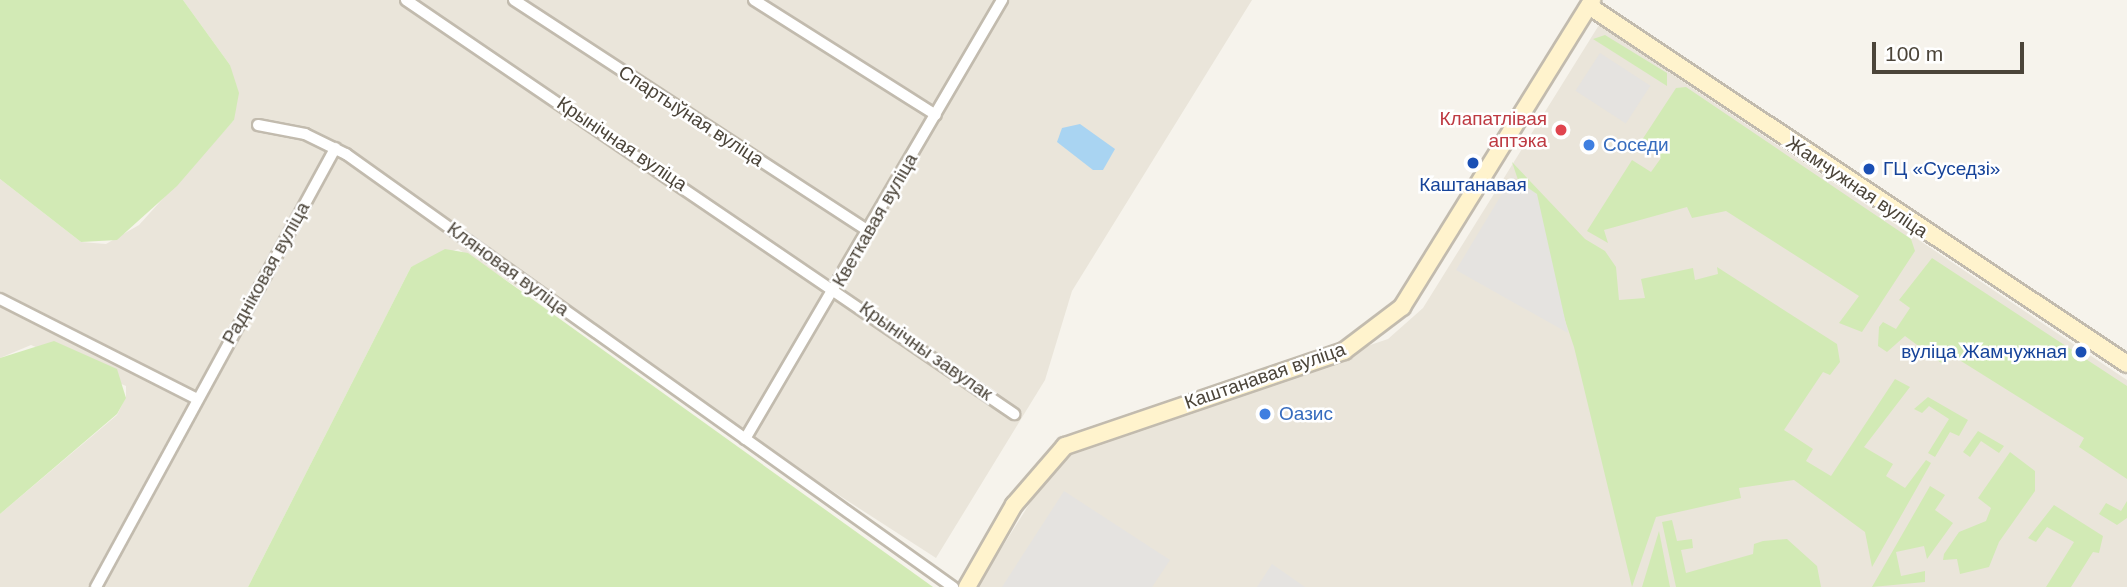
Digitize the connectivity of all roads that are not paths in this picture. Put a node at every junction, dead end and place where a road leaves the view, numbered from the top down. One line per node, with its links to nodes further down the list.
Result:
1 (406, 0): 10 (street, Крынічная вуліца)
2 (514, 0): 9 (street, Спартыўная вуліца)
3 (754, 0): 6 (street)
4 (1002, 0): 6 (street, Кветкавая вуліца)
5 (1590, 3): 12 (main road, Жамчужная вуліца); 18 (main road, Каштанавая вуліца)
6 (936, 115): 9 (street, Кветкавая вуліца)
7 (258, 125): 8 (street, Кляновая вуліца)
8 (335, 148): 13 (street, Радніковая вуліца); 15 (street, Кляновая вуліца)
9 (868, 231): 10 (street, Кветкавая вуліца)
10 (837, 288): 14 (street, Крынічны завулак); 15 (street, Кветкавая вуліца)
11 (0, 299): 13 (street)
12 (2127, 365)
13 (197, 399): 16 (street, Радніковая вуліца)
14 (1014, 414)
15 (745, 439): 17 (street, Кляновая вуліца)
16 (96, 587)
17 (953, 587)
18 (967, 587)

